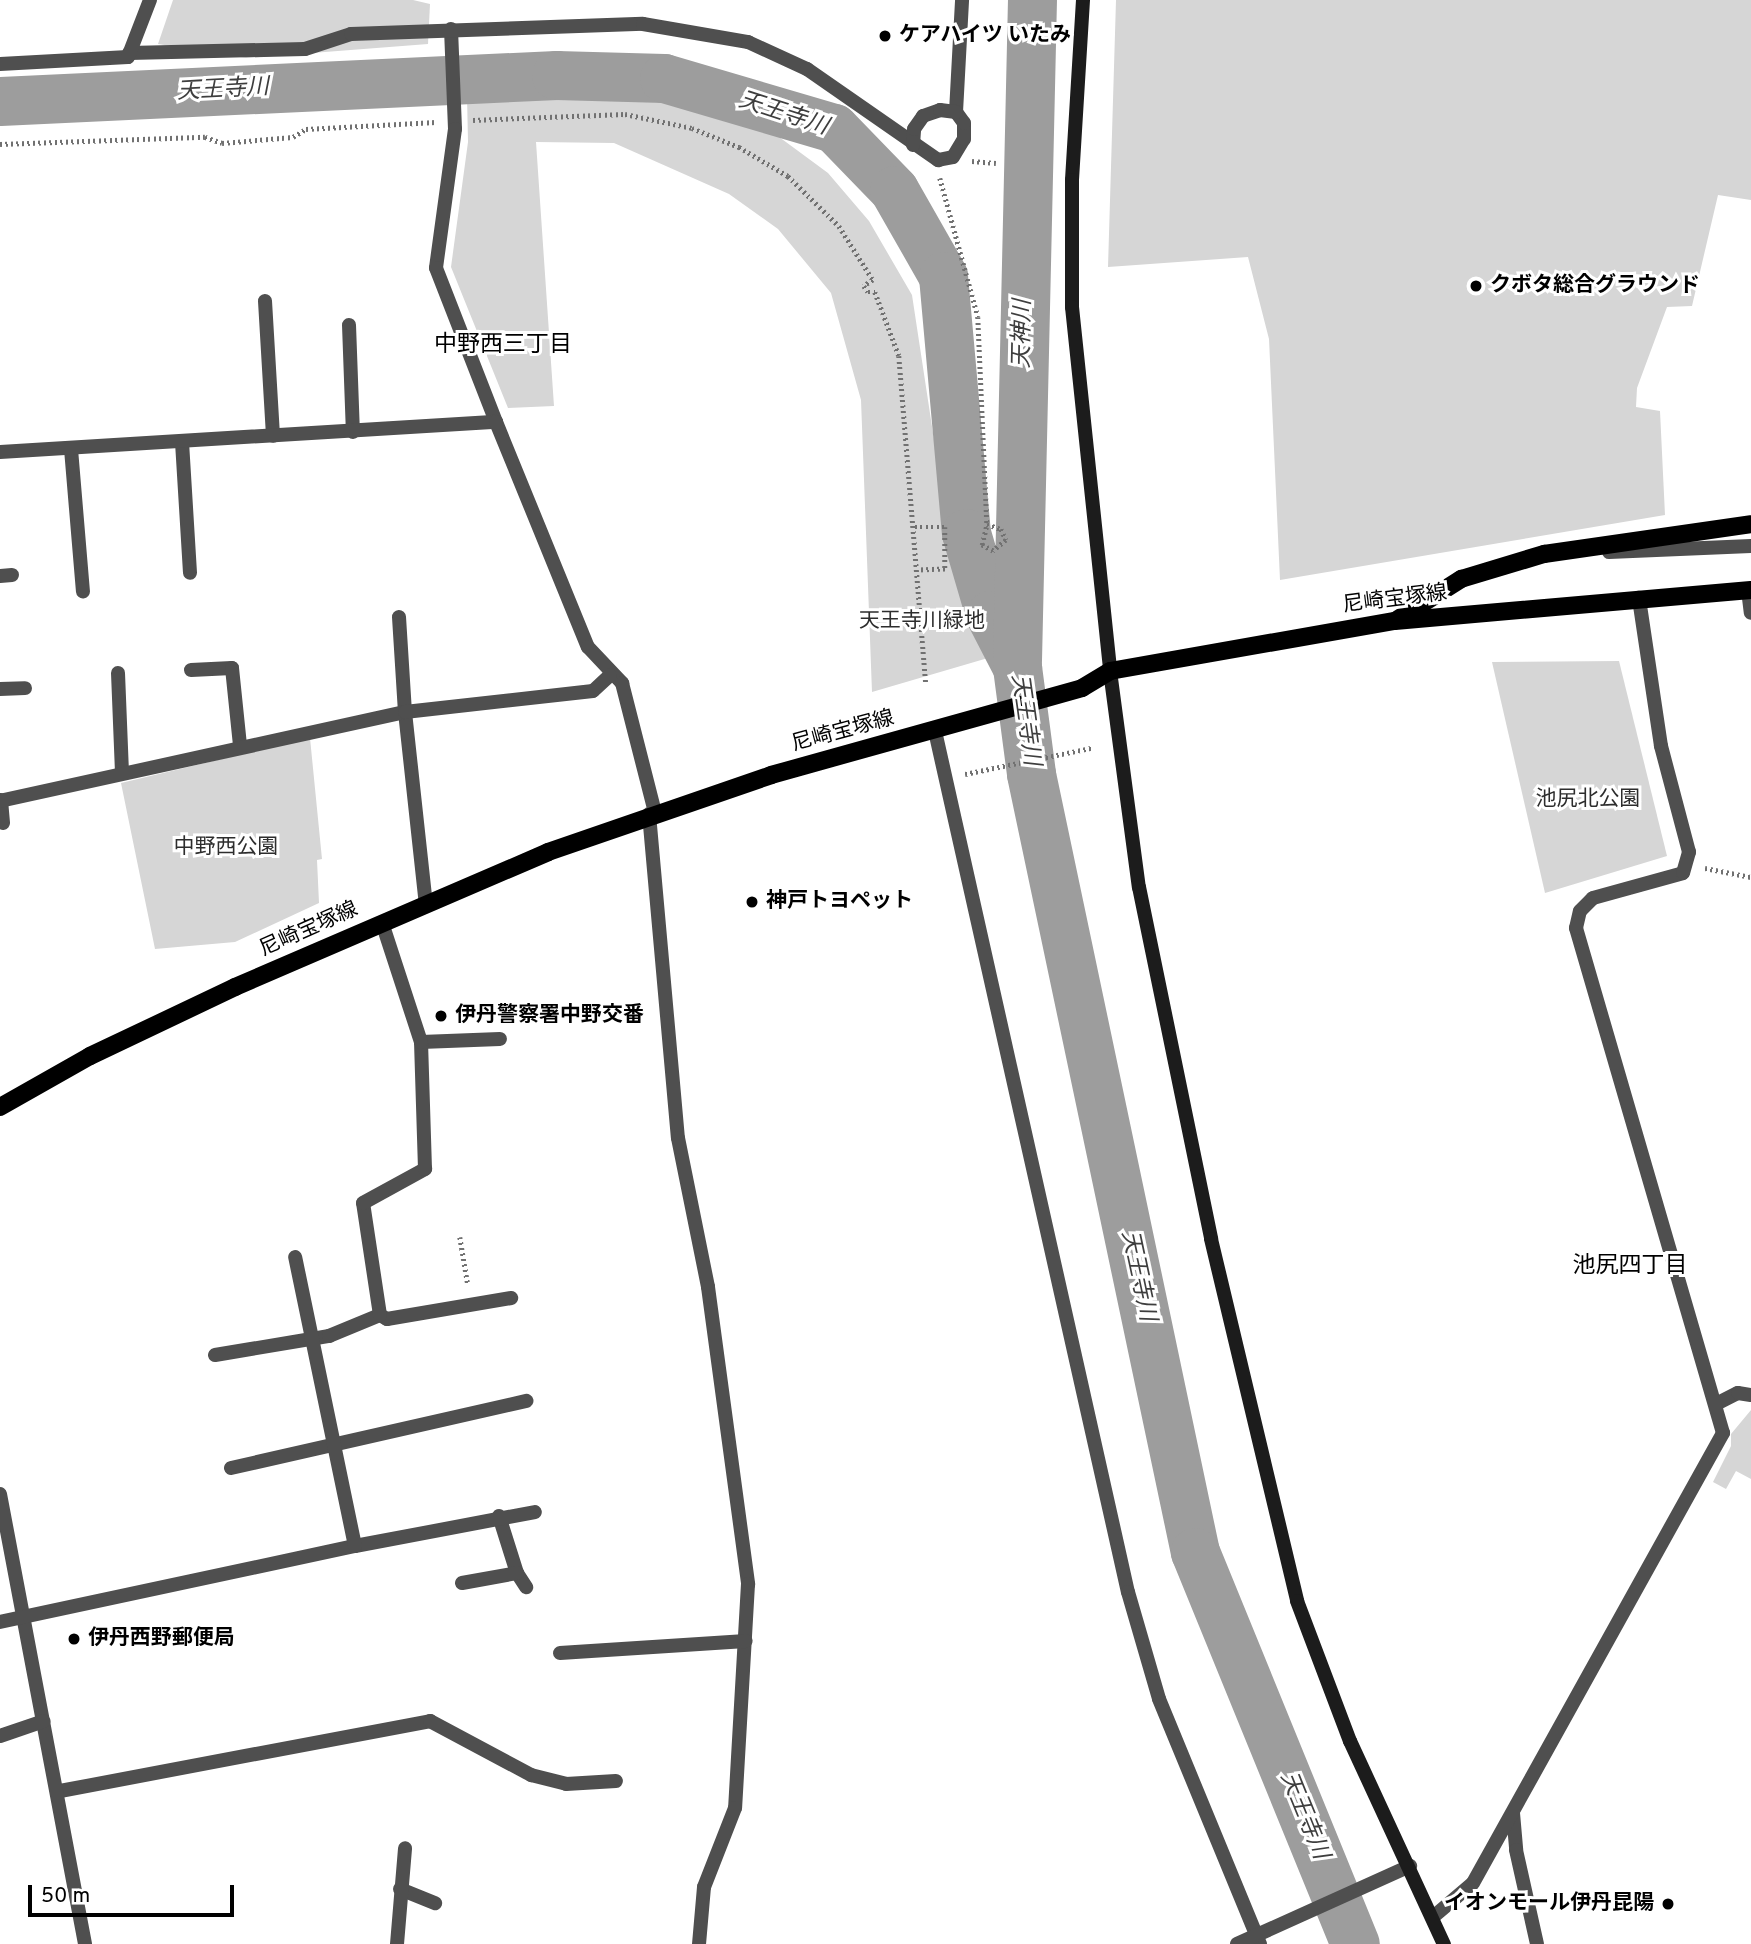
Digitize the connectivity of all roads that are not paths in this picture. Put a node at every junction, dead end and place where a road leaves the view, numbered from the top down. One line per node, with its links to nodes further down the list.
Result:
1 (150, 0): 5 (street)
2 (961, 0): 7 (street)
3 (1083, 0): 28 (street)
4 (451, 35): 5 (street); 8 (street); 11 (street)
5 (129, 53): 6 (street)
6 (0, 64)
7 (956, 112): 8 (street); 8 (street)
8 (913, 145)
9 (265, 301): 13 (street)
10 (349, 325): 12 (street)
11 (496, 422): 12 (street); 30 (street)
12 (353, 432): 13 (street)
13 (273, 436): 14 (street)
14 (182, 442): 15 (street); 20 (street)
15 (71, 449): 16 (street); 22 (street)
16 (0, 452)
17 (1751, 524): 19 (main road)
18 (1751, 546): 19 (street)
19 (1544, 554): 26 (main road)
20 (190, 573)
21 (1749, 590): 23 (main road, 尼崎宝塚線); 24 (street)
22 (83, 592)
23 (1639, 598): 26 (main road, 尼崎宝塚線); 52 (street)
24 (1751, 613)
25 (399, 617): 33 (street)
26 (1395, 621): 28 (main road, 尼崎宝塚線)
27 (191, 670): 35 (street)
28 (1110, 671): 34 (main road, 尼崎宝塚線); 72 (street)
29 (118, 673): 36 (street)
30 (610, 675): 33 (street); 38 (street)
31 (25, 688): 32 (street)
32 (0, 689)
33 (405, 712): 35 (street); 40 (street)
34 (944, 729): 38 (main road, 尼崎宝塚線); 76 (street)
35 (240, 746): 36 (street)
36 (122, 773): 37 (street)
37 (0, 801): 39 (street)
38 (652, 813): 40 (main road, 尼崎宝塚線); 64 (street)
39 (3, 823)
40 (426, 904): 41 (main road, 尼崎宝塚線)
41 (382, 923): 43 (street); 44 (main road, 尼崎宝塚線)
42 (500, 1039): 43 (street)
43 (421, 1042): 47 (street)
44 (0, 1107)
45 (295, 1258): 48 (street)
46 (511, 1298): 47 (street)
47 (380, 1315): 48 (street)
48 (313, 1338): 49 (street); 53 (street)
49 (215, 1355)
50 (1751, 1395): 52 (street)
51 (526, 1401): 53 (street)
52 (1718, 1402): 70 (street)
53 (333, 1443): 54 (street); 58 (street)
54 (231, 1468)
55 (0, 1497): 62 (street)
56 (535, 1512): 57 (street)
57 (499, 1516): 58 (street); 59 (street)
58 (355, 1546): 62 (street)
59 (517, 1573): 60 (street); 61 (street)
60 (462, 1583)
61 (526, 1587)
62 (24, 1618): 63 (street); 66 (street)
63 (0, 1622)
64 (746, 1641): 65 (street); 79 (street)
65 (560, 1653)
66 (44, 1721): 67 (street); 69 (street)
67 (0, 1736)
68 (616, 1781): 69 (street)
69 (60, 1791): 77 (street)
70 (1513, 1812): 75 (street); 82 (street)
71 (405, 1848): 73 (street)
72 (1410, 1866): 75 (street); 76 (street)
73 (400, 1889): 74 (street); 78 (street)
74 (435, 1903)
75 (1433, 1917): 81 (street)
76 (1261, 1936): 80 (street)
77 (85, 1944)
78 (397, 1944)
79 (699, 1944)
80 (1237, 1944)
81 (1444, 1944)
82 (1537, 1944)

